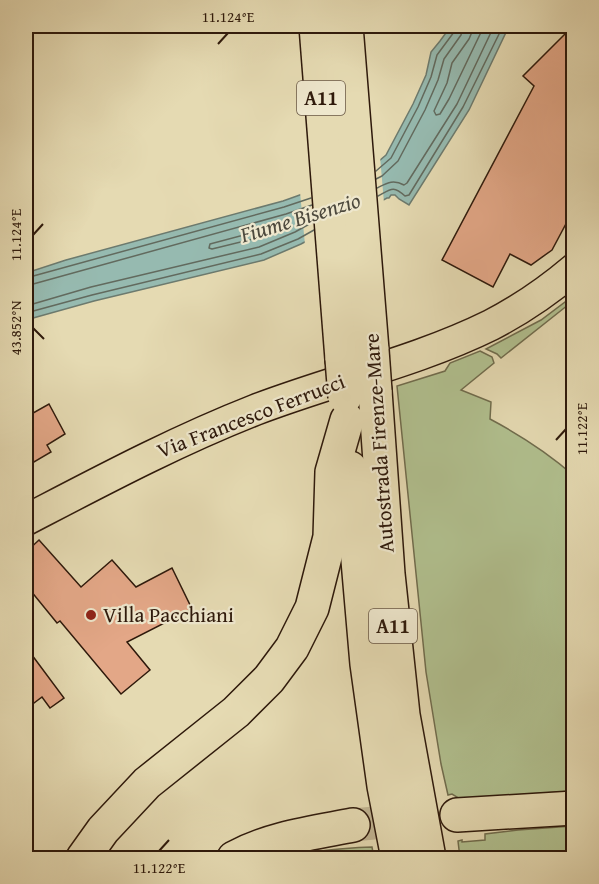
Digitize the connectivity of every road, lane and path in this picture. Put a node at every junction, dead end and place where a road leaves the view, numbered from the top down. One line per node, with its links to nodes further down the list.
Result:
1 (316, 26): 4 (highway, Autostrada Firenze-Mare / A11)
2 (346, 26): 4 (highway, Autostrada Firenze-Mare / A11)
3 (573, 269): 6 (main road, Via Francesco Ferrucci)
4 (357, 354): 5 (highway, Autostrada Firenze-Mare / A11, bridge)
5 (356, 403): 10 (highway); 12 (highway, Autostrada Firenze-Mare / A11); 13 (highway, Autostrada Firenze-Mare / A11)
6 (26, 520)
7 (573, 808): 8 (highway)
8 (457, 815)
9 (353, 825): 11 (highway)
10 (83, 858)
11 (234, 858)
12 (398, 858)
13 (429, 858)

